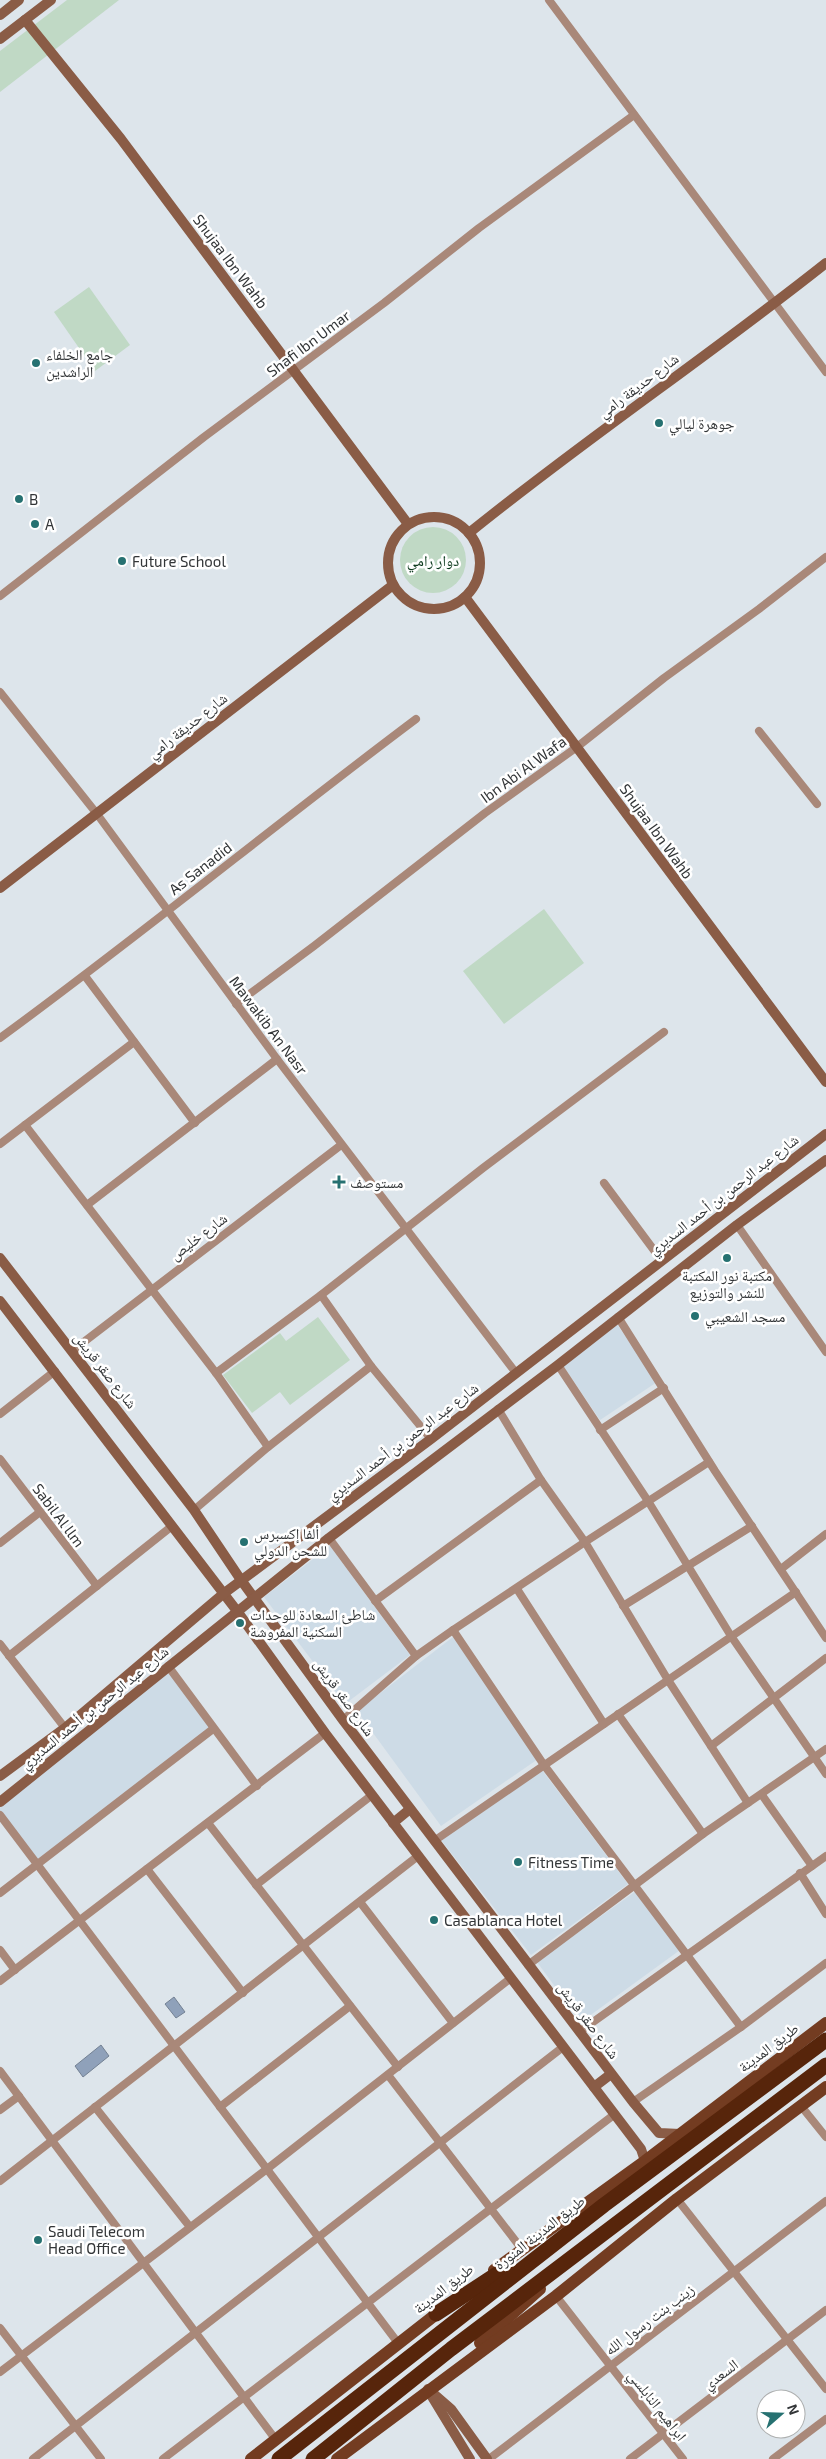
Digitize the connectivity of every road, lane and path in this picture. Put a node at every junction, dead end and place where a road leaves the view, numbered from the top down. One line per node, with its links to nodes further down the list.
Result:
1 (18, 0): 4 (street)
2 (51, 0): 5 (street)
3 (549, 0): 7 (street)
4 (1, 13)
5 (25, 20): 6 (street); 10 (street, Shujaa Ibn Wahb)
6 (0, 39)
7 (634, 115): 9 (street); 10 (street, Shafi Ibn Umar)
8 (826, 263): 9 (street, شارع حديقة رامي)
9 (774, 304): 11 (street); 13 (street, شارع حديقة رامي)
10 (294, 371): 12 (street, Shujaa Ibn Wahb); 16 (street, Shafi Ibn Umar)
11 (826, 372)
12 (408, 524): 13 (street); 15 (street)
13 (469, 533): 17 (street)
14 (826, 557): 21 (street, Ibn Abi Al Wafa)
15 (393, 585): 17 (street); 23 (street, شارع حديقة رامي)
16 (0, 596)
17 (465, 597): 21 (street, Shujaa Ibn Wahb)
18 (0, 692): 23 (street, Mawakib An Nasr)
19 (416, 719): 25 (street, As Sanadid)
20 (758, 731): 22 (street)
21 (578, 747): 27 (street, Ibn Abi Al Wafa); 32 (street, Shujaa Ibn Wahb)
22 (817, 804)
23 (97, 814): 24 (street, شارع حديقة رامي); 25 (street, Mawakib An Nasr)
24 (0, 888)
25 (167, 912): 26 (street, As Sanadid); 27 (street, Mawakib An Nasr)
26 (85, 976): 29 (street, As Sanadid); 30 (street)
27 (236, 1004): 31 (street, Mawakib An Nasr)
28 (664, 1032): 42 (street)
29 (0, 1038)
30 (134, 1042): 33 (street); 34 (street)
31 (277, 1059): 33 (street); 37 (street, Mawakib An Nasr)
32 (826, 1082)
33 (195, 1123): 40 (street)
34 (25, 1125): 36 (street); 40 (street)
35 (826, 1134): 44 (street, شارع عبد الرحمن بن أحمد السديري)
36 (0, 1144)
37 (342, 1145): 42 (street, Mawakib An Nasr); 45 (street, شارع خليص)
38 (826, 1160): 41 (street, شارع عبد الرحمن بن أحمد السديري)
39 (604, 1183): 44 (street)
40 (87, 1206): 45 (street)
41 (737, 1225): 48 (street, شارع عبد الرحمن بن أحمد السديري); 50 (street)
42 (404, 1228): 46 (street); 55 (street, Mawakib An Nasr)
43 (0, 1258): 49 (street, شارع صقر قريش)
44 (662, 1261): 55 (street, شارع عبد الرحمن بن أحمد السديري)
45 (150, 1290): 49 (street, شارع خليص); 54 (street)
46 (321, 1295): 52 (street); 54 (street)
47 (0, 1301): 53 (street)
48 (618, 1317): 51 (street, شارع عبد الرحمن بن أحمد السديري); 56 (street)
49 (72, 1351): 66 (street, شارع صقر قريش)
50 (826, 1352)
51 (558, 1365): 57 (street, شارع عبد الرحمن بن أحمد السديري); 59 (street)
52 (371, 1366): 60 (street); 61 (street)
53 (55, 1371): 58 (street); 68 (street)
54 (216, 1373): 61 (street)
55 (516, 1373): 60 (street, شارع عبد الرحمن بن أحمد السديري)
56 (664, 1388): 59 (street); 63 (street)
57 (498, 1409): 64 (street); 71 (street, شارع عبد الرحمن بن أحمد السديري)
58 (0, 1414)
59 (600, 1430): 65 (street)
60 (431, 1439): 76 (street, شارع عبد الرحمن بن أحمد السديري)
61 (268, 1447): 66 (street)
62 (0, 1460): 67 (street, Sabil Al llm)
63 (710, 1462): 65 (street); 69 (street)
64 (541, 1480): 72 (street); 82 (street)
65 (648, 1501): 72 (street); 74 (street)
66 (194, 1510): 76 (street, شارع صقر قريش)
67 (40, 1512): 73 (street); 77 (street, Sabil Al llm)
68 (172, 1526): 77 (street); 80 (street)
69 (752, 1526): 74 (street); 75 (street)
70 (826, 1534): 75 (street)
71 (329, 1538): 81 (street, شارع عبد الرحمن بن أحمد السديري); 82 (street)
72 (585, 1542): 78 (street); 83 (street)
73 (0, 1543)
74 (687, 1565): 83 (street); 86 (street)
75 (780, 1569): 79 (street)
76 (241, 1580): 80 (street, شارع عبد الرحمن بن أحمد السديري); 81 (street, شارع صقر قريش)
77 (97, 1586): 89 (street)
78 (517, 1589): 85 (street); 97 (street)
79 (796, 1592): 86 (street); 87 (street)
80 (223, 1594): 84 (street); 98 (street, شارع عبد الرحمن بن أحمد السديري)
81 (254, 1596): 84 (street, شارع عبد الرحمن بن أحمد السديري); 96 (street, شارع صقر قريش)
82 (375, 1601): 90 (street)
83 (623, 1606): 93 (street)
84 (237, 1610): 92 (street, شارع عبد الرحمن بن أحمد السديري); 100 (street)
85 (453, 1630): 90 (street); 104 (street)
86 (731, 1636): 93 (street); 94 (street)
87 (826, 1638)
88 (0, 1644): 89 (street)
89 (9, 1656): 98 (street)
90 (416, 1656): 96 (street)
91 (826, 1658): 94 (street)
92 (168, 1666): 99 (street); 110 (street, شارع عبد الرحمن بن أحمد السديري)
93 (668, 1680): 95 (street); 101 (street)
94 (774, 1698): 101 (street); 103 (street)
95 (618, 1714): 97 (street); 116 (street)
96 (343, 1720): 112 (street, شارع صقر قريش)
97 (604, 1724): 104 (street)
98 (65, 1728): 106 (street, شارع عبد الرحمن بن أحمد السديري)
99 (213, 1729): 107 (street); 120 (street)
100 (326, 1734): 107 (street); 108 (street)
101 (711, 1746): 111 (street)
102 (826, 1749): 103 (street)
103 (814, 1758): 105 (street); 109 (street)
104 (544, 1765): 117 (street); 125 (street)
105 (826, 1774)
106 (0, 1776)
107 (257, 1786): 114 (street)
108 (372, 1795): 115 (street); 124 (street)
109 (762, 1795): 111 (street); 121 (street)
110 (0, 1802)
111 (748, 1803): 116 (street)
112 (410, 1809): 115 (street); 117 (street, شارع صقر قريش)
113 (0, 1815): 120 (street)
114 (208, 1823): 122 (street); 124 (street)
115 (393, 1823): 118 (street)
116 (704, 1834): 125 (street)
117 (434, 1841): 134 (street, شارع صقر قريش)
118 (418, 1856): 127 (street); 136 (street)
119 (826, 1856): 121 (street)
120 (38, 1865): 126 (street); 129 (street)
121 (812, 1866): 123 (street)
122 (147, 1869): 129 (street); 138 (street)
123 (800, 1873): 128 (street); 132 (street)
124 (256, 1884): 130 (street)
125 (635, 1885): 132 (street); 134 (street)
126 (0, 1893)
127 (360, 1902): 130 (street); 141 (street)
128 (826, 1914)
129 (79, 1920): 135 (street); 146 (street)
130 (303, 1946): 138 (street); 139 (street)
131 (0, 1950): 135 (street)
132 (687, 1955): 142 (street); 143 (street)
133 (826, 1963): 142 (street)
134 (528, 1965): 143 (street, شارع صقر قريش)
135 (15, 1970): 137 (street)
136 (511, 1978): 141 (street); 147 (street)
137 (0, 1981)
138 (243, 1992): 146 (street)
139 (350, 2006): 148 (street); 160 (street)
140 (826, 2023): 163 (main road, طريق المدينة)
141 (453, 2024): 148 (street)
142 (741, 2027): 157 (street)
143 (579, 2032): 151 (street, شارع صقر قريش)
144 (826, 2032): 155 (highway)
145 (826, 2040): 155 (highway, طريق المدينة المنورة)
146 (174, 2046): 159 (street); 160 (street)
147 (563, 2047): 153 (street); 166 (street)
148 (398, 2067): 152 (street)
149 (826, 2067): 176 (highway)
150 (0, 2071): 156 (street)
151 (611, 2074): 153 (street); 157 (street, شارع صقر قريش)
152 (388, 2075): 166 (street); 168 (street)
153 (594, 2087): 162 (street)
154 (826, 2087): 158 (main road)
155 (760, 2090): 172 (highway, طريق المدينة المنورة)
156 (19, 2096): 161 (street); 165 (street)
157 (633, 2102): 163 (street, شارع صقر قريش)
158 (801, 2106): 164 (street); 170 (main road)
159 (95, 2107): 165 (street); 174 (street)
160 (220, 2107): 168 (street)
161 (0, 2110)
162 (614, 2114): 167 (street); 173 (street)
163 (680, 2134): 167 (main road, طريق المدينة)
164 (826, 2138)
165 (52, 2140): 169 (street); 178 (street)
166 (441, 2142): 173 (street); 175 (street)
167 (645, 2161): 177 (main road, طريق المدينة)
168 (268, 2169): 174 (street); 175 (street)
169 (0, 2180)
170 (677, 2199): 179 (street); 180 (main road)
171 (826, 2201): 179 (street, زينب بنت رسول الله)
172 (604, 2205): 183 (highway); 202 (highway, طريق المدينة المنورة)
173 (492, 2208): 177 (street); 181 (street)
174 (190, 2227): 178 (street)
175 (319, 2237): 181 (street); 185 (street)
176 (593, 2242): 191 (main road); 203 (highway)
177 (521, 2248): 183 (main road, طريق المدينة)
178 (144, 2262): 185 (street); 188 (street)
179 (734, 2271): 186 (street); 189 (street, زينب بنت رسول الله)
180 (556, 2296): 189 (street, ابراهيم النابلسي); 191 (main road)
181 (368, 2302): 187 (street); 193 (street)
182 (826, 2310): 186 (street, السعدي)
183 (436, 2314): 187 (main road, طريق المدينة)
184 (0, 2328): 188 (street)
185 (197, 2332): 193 (street); 195 (street)
186 (787, 2340): 192 (street); 196 (street, السعدي)
187 (398, 2343): 197 (main road, طريق المدينة)
188 (21, 2355): 190 (street); 195 (street)
189 (610, 2366): 196 (street, ابراهيم النابلسي); 206 (street, زينب بنت رسول الله)
190 (0, 2372)
191 (428, 2389): 204 (main road); 205 (street); 206 (street)
192 (826, 2389)
193 (245, 2396): 197 (street); 200 (street)
194 (826, 2418): 209 (street)
195 (75, 2426): 198 (street); 199 (street)
196 (664, 2434): 207 (street, السعدي); 208 (street, ابراهيم النابلسي)
197 (276, 2440): 201 (main road, طريق المدينة)
198 (32, 2459)
199 (101, 2459)
200 (163, 2459)
201 (251, 2459)
202 (279, 2459)
203 (313, 2459)
204 (337, 2459)
205 (470, 2459)
206 (488, 2459)
207 (630, 2459)
208 (684, 2459)
209 (773, 2459)

